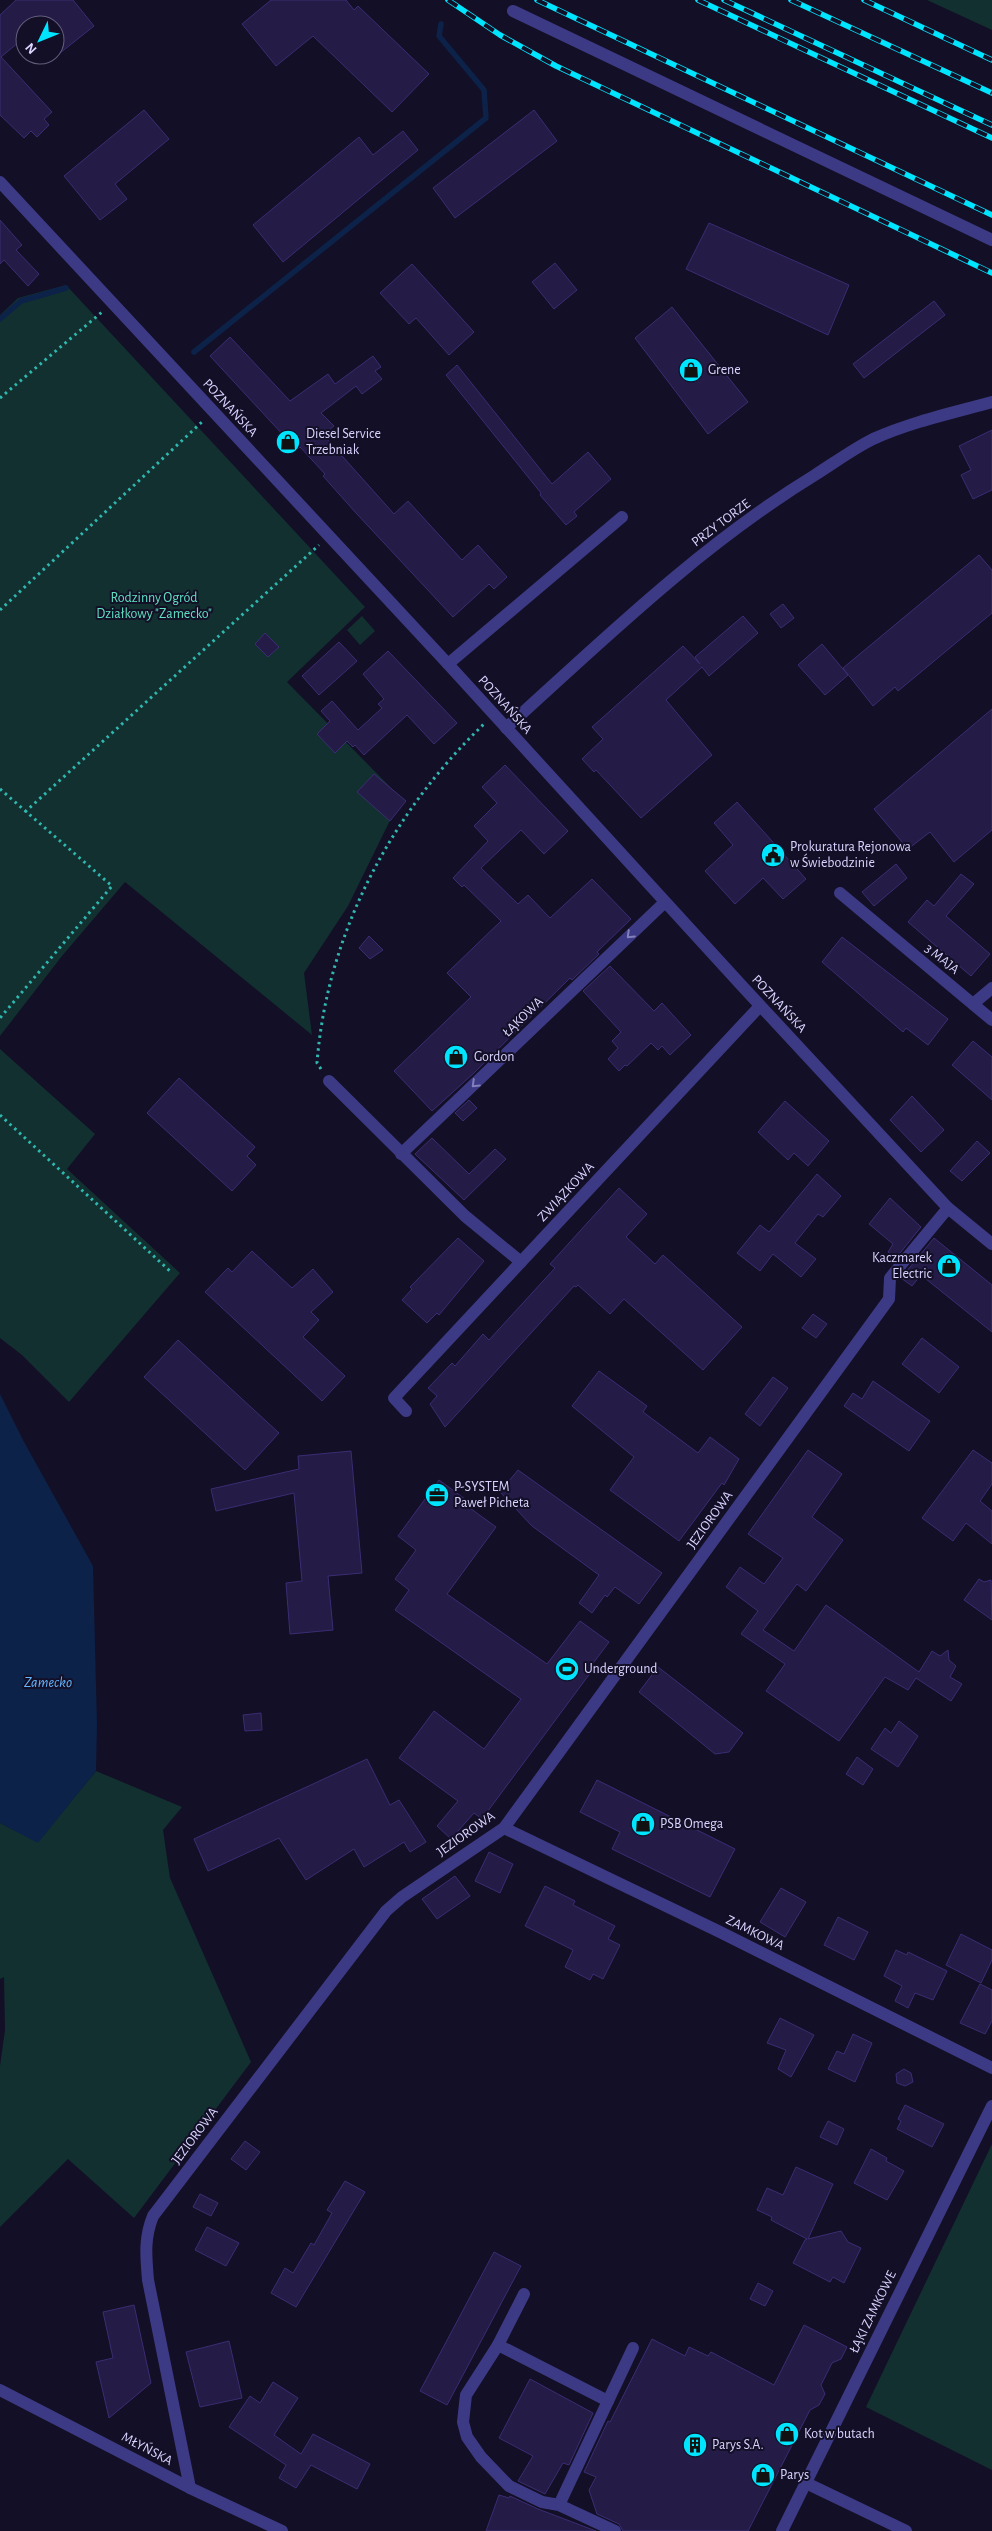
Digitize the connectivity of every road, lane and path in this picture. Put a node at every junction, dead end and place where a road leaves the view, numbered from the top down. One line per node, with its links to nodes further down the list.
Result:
1 (513, 11): 3 (street)
2 (0, 182): 4 (street, POZNAŃSKA)
3 (992, 240)
4 (112, 304): 5 (path); 7 (street, POZNAŃSKA)
5 (0, 398)
6 (992, 402): 13 (street, PRZY TORZE)
7 (212, 412): 9 (street, POZNAŃSKA); 10 (path)
8 (622, 517): 11 (street)
9 (329, 536): 11 (street, POZNAŃSKA); 15 (path)
10 (0, 610)
11 (448, 664): 12 (street, POZNAŃSKA)
12 (494, 715): 13 (street, POZNAŃSKA); 23 (path)
13 (506, 728): 17 (street, POZNAŃSKA)
14 (0, 789): 15 (path)
15 (25, 812): 21 (path)
16 (840, 893): 19 (street, 3 MAJA)
17 (665, 902): 20 (street, POZNAŃSKA); 26 (street, ŁĄKOWA, one-way to 26)
18 (992, 988): 19 (street)
19 (973, 1004): 22 (street, 3 MAJA)
20 (760, 1006): 27 (street, POZNAŃSKA); 29 (street, ZWIĄZKOWA)
21 (0, 1018)
22 (992, 1020)
23 (317, 1063)
24 (329, 1081): 26 (street)
25 (0, 1115): 30 (path)
26 (401, 1154): 29 (street)
27 (948, 1208): 28 (street, POZNAŃSKA); 32 (street, JEZIOROWA)
28 (992, 1244)
29 (521, 1262): 31 (street, ZWIĄZKOWA)
30 (171, 1272)
31 (406, 1411)
32 (504, 1828): 33 (street, ZAMKOWA); 41 (street, JEZIOROWA)
33 (992, 2068)
34 (992, 2106): 40 (street, ŁĄKI ZAMKOWE)
35 (524, 2294): 36 (street)
36 (498, 2345): 39 (street); 42 (street)
37 (633, 2348): 39 (street)
38 (0, 2390): 41 (street, MŁYŃSKA)
39 (608, 2402): 42 (street)
40 (806, 2483): 45 (street, ŁĄKI ZAMKOWE); 46 (street)
41 (190, 2488): 43 (street, MŁYŃSKA)
42 (559, 2505): 44 (street)
43 (282, 2531)
44 (615, 2531)
45 (782, 2531)
46 (906, 2531)

